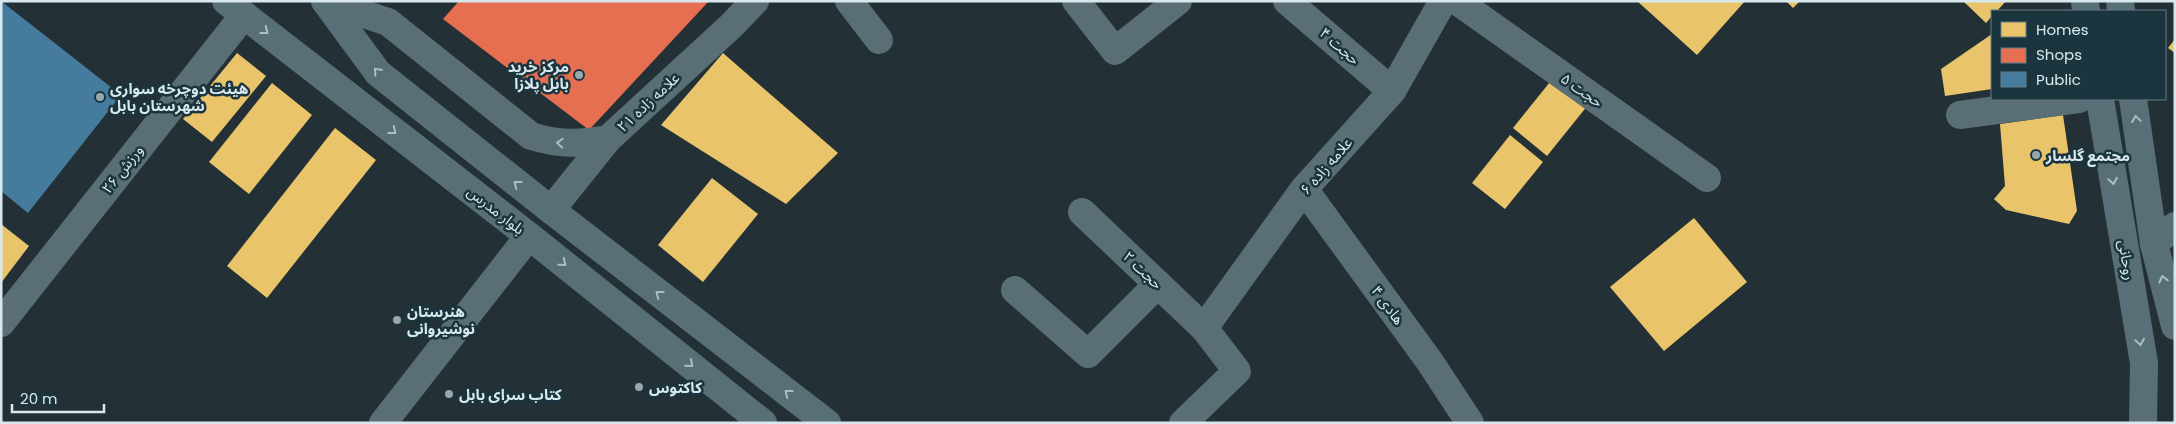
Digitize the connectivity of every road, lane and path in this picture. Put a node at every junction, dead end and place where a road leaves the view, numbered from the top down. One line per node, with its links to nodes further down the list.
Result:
1 (325, 1): 16 (street, one-way to 1); 19 (main road, one-way to 1)
2 (755, 1): 16 (street, علامه زاده ۲۱)
3 (849, 1): 10 (street)
4 (1076, 1): 5 (street)
5 (1178, 1)
6 (1287, 1): 11 (street, حجت ۴)
7 (1443, 1): 11 (street, علامه زاده ۶)
8 (1457, 1): 17 (street, حجت ۵)
9 (235, 8): 22 (main road, بلوار مدرس, one-way to 22); 26 (street, ورزش ۲۶)
10 (879, 40)
11 (1392, 91): 18 (street, علامه زاده ۶)
12 (2072, 100): 15 (street)
13 (2100, 100): 34 (main road, روحانی, one-way to 34)
14 (2134, 100): 23 (main road, روحانی, one-way to 14)
15 (1960, 115)
16 (608, 139): 19 (street, علامه زاده ۲۱)
17 (1708, 178)
18 (1304, 190): 28 (street, علامه زاده ۶); 33 (street, هادی ۴)
19 (551, 210): 31 (main road, one-way to 19)
20 (1082, 212): 24 (street, حجت ۲)
21 (2175, 226): 23 (street)
22 (529, 236): 29 (street); 30 (main road, بلوار مدرس, one-way to 30)
23 (2154, 244): 27 (main road, روحانی, one-way to 23)
24 (1158, 284): 25 (street); 28 (street, حجت ۲)
25 (1014, 290)
26 (1, 323)
27 (2175, 326)
28 (1204, 328): 32 (street, حجت ۲)
29 (383, 423)
30 (763, 423)
31 (827, 423)
32 (1183, 423)
33 (1470, 423)
34 (2143, 423)

